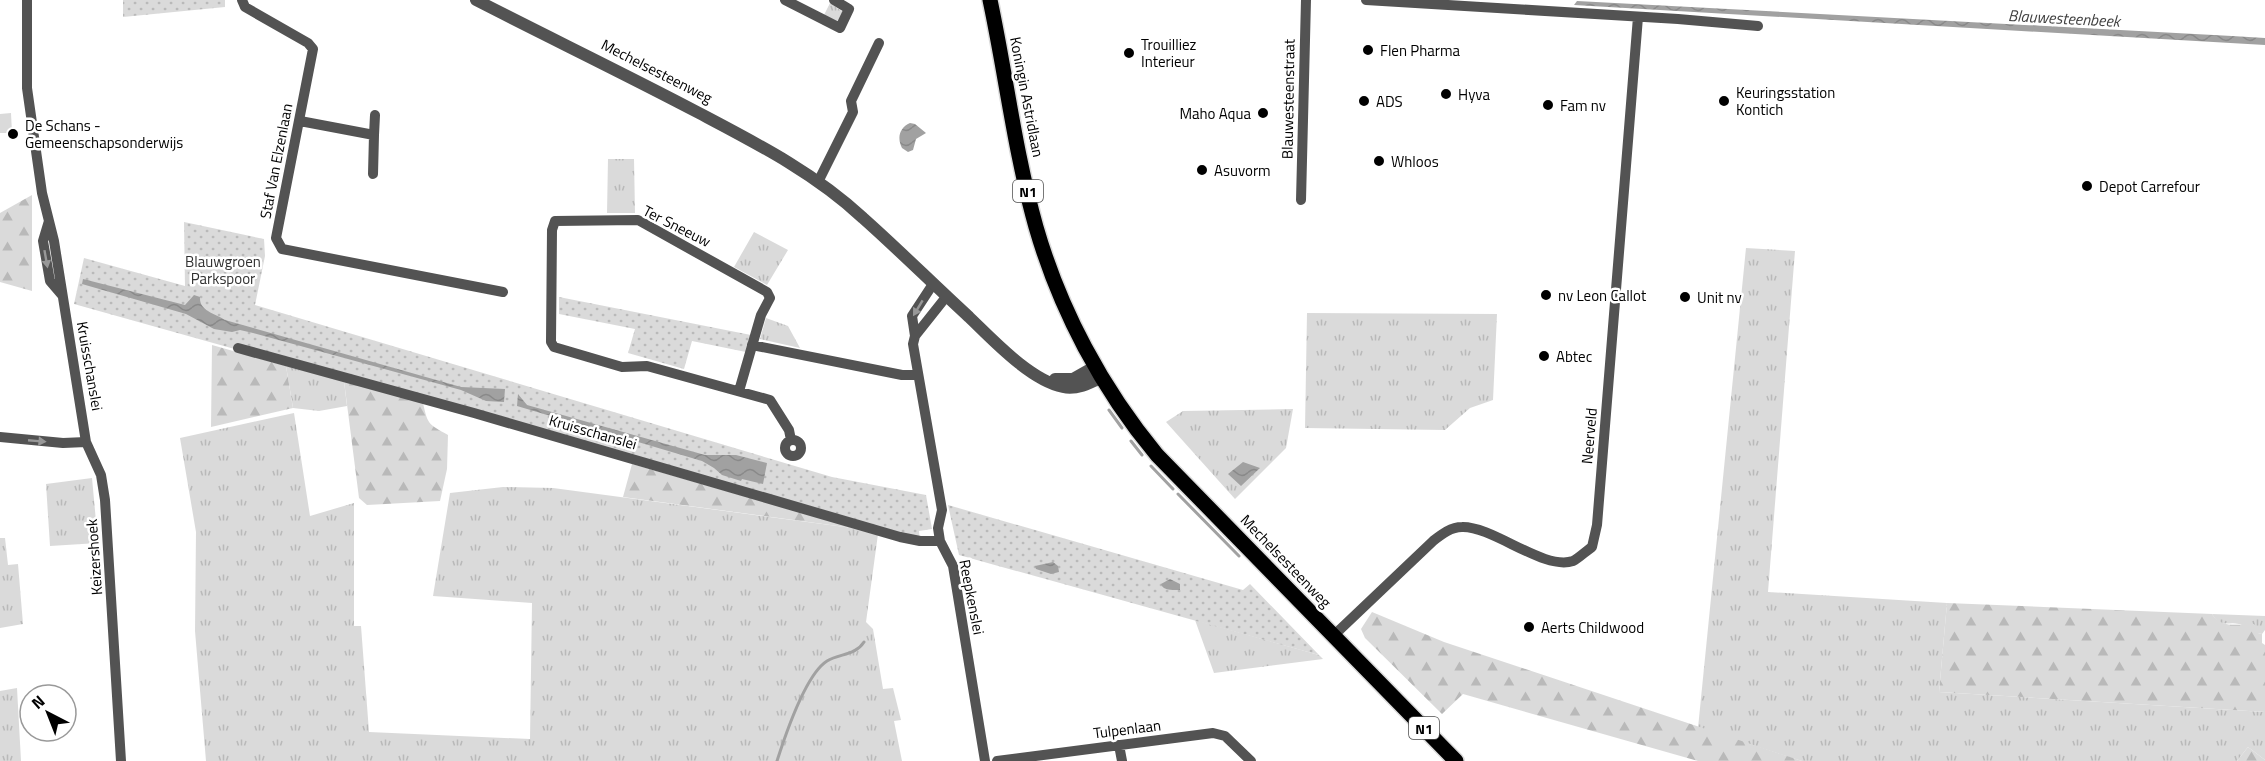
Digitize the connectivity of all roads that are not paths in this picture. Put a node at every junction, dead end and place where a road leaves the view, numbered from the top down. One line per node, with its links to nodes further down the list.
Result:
1 (27, 0): 30 (street, Kruisschanslei)
2 (242, 0): 14 (street, Staf Van Elzenlaan)
3 (476, 0): 17 (street, Mechelsesteenweg)
4 (785, 0): 5 (street)
5 (834, 0)
6 (990, 0): 25 (main road, Koningin Astridlaan / N1)
7 (1306, 0): 18 (street, Blauwesteenstraat)
8 (1366, 0): 9 (street)
9 (1460, 3): 10 (street)
10 (1638, 17): 11 (street); 32 (street, Neerveld)
11 (1758, 26)
12 (879, 43): 17 (street)
13 (375, 115): 15 (street)
14 (300, 121): 15 (street); 20 (street, Staf Van Elzenlaan)
15 (374, 135): 16 (street)
16 (373, 174)
17 (818, 182): 19 (street, Mechelsesteenweg)
18 (1300, 200)
19 (933, 284): 21 (street, Mechelsesteenweg); 22 (street, Reepkenslei, one-way to 22)
20 (503, 292)
21 (946, 297): 22 (street); 25 (street, Mechelsesteenweg)
22 (915, 336): 26 (street, Reepkenslei)
23 (752, 345): 26 (street); 27 (street, Ter Sneeuw); 27 (street, Ter Sneeuw)
24 (238, 348): 31 (street, Kruisschanslei)
25 (1099, 372): 32 (main road, Mechelsesteenweg / N1)
26 (918, 375): 31 (street, Reepkenslei)
27 (739, 391): 29 (street)
28 (0, 437): 30 (street, one-way to 30)
29 (791, 440)
30 (86, 442): 34 (street, Keizershoek)
31 (940, 541): 35 (street, Reepkenslei)
32 (1333, 636): 39 (main road, Mechelsesteenweg / N1)
33 (1119, 745): 36 (street, Tulpenlaan); 37 (street); 38 (street, Tulpenlaan)
34 (122, 761)
35 (985, 761)
36 (997, 761)
37 (1122, 761)
38 (1251, 761)
39 (1456, 761)

